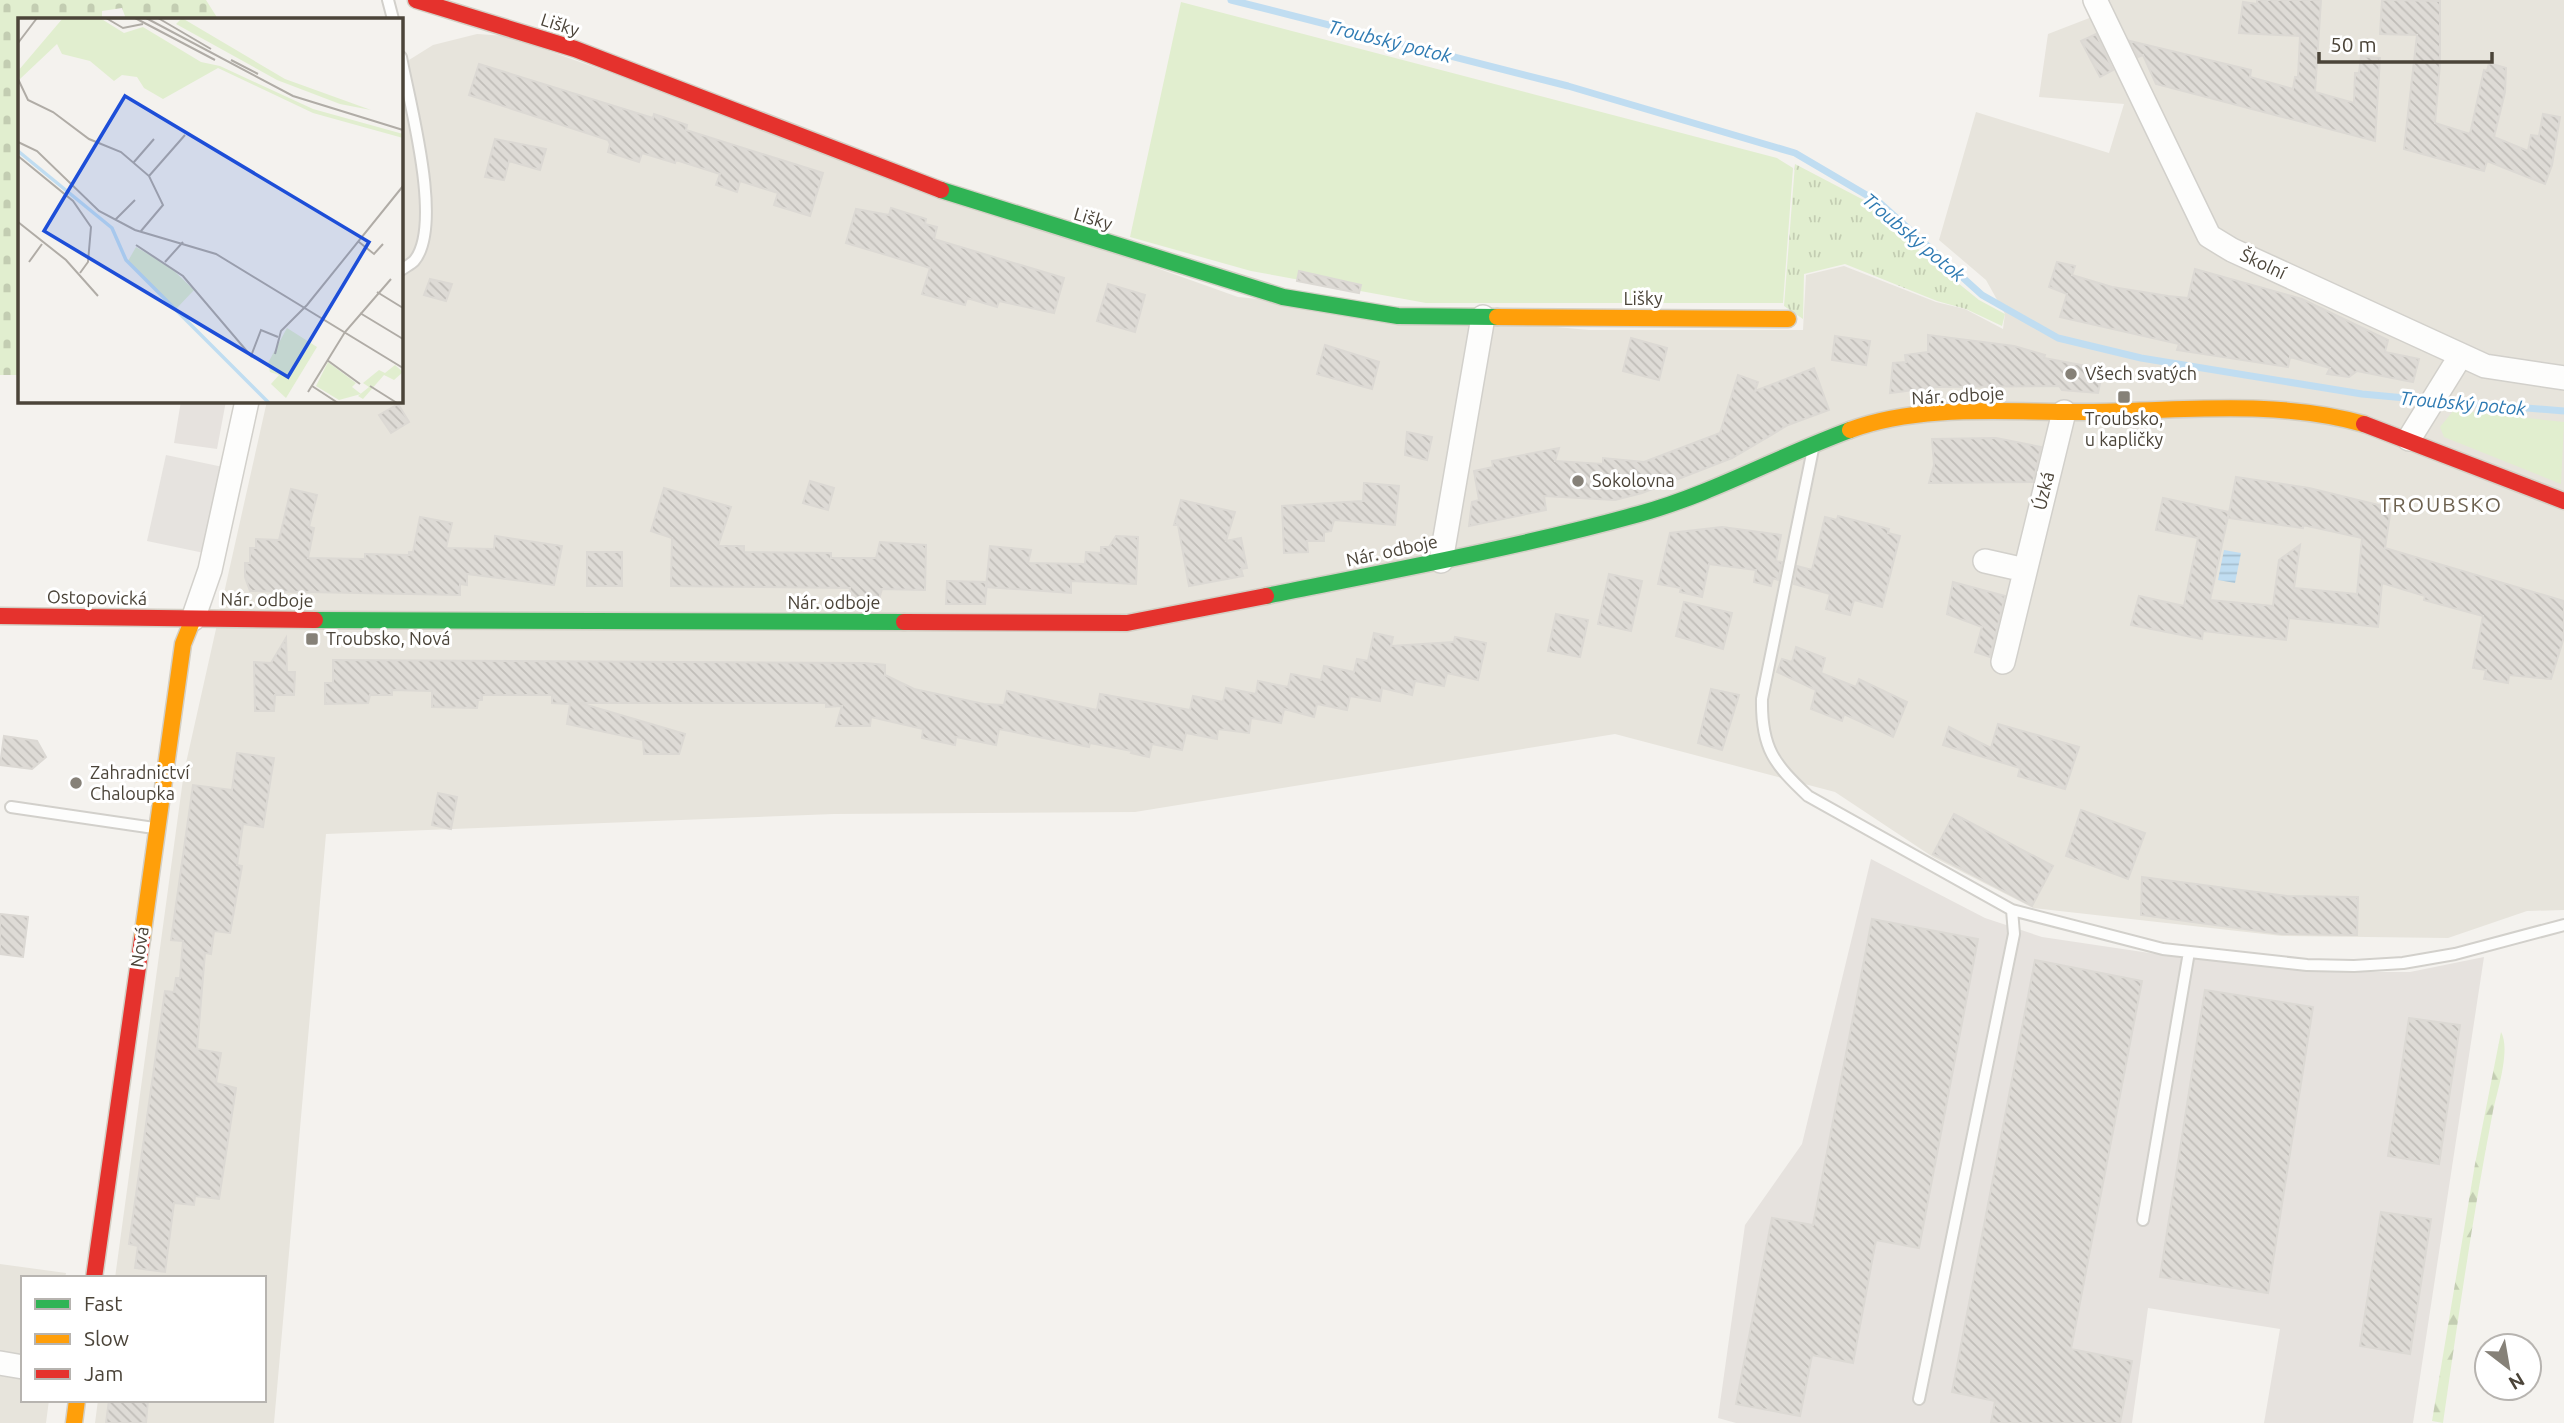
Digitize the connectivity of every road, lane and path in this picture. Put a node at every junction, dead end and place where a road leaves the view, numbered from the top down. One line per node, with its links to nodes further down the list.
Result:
1 (388, 0): 4 (lane)
2 (416, 0): 7 (street, Lišky)
3 (2095, 0): 9 (street, Školní)
4 (393, 18)
5 (402, 62): 6 (lane)
6 (402, 269)
7 (1483, 317): 8 (street, Lišky); 16 (street)
8 (1788, 318)
9 (2461, 355): 10 (street, Školní); 13 (street)
10 (2564, 378)
11 (247, 402): 20 (street)
12 (2064, 412): 13 (street, Nár. odboje); 14 (street, Nár. odboje); 18 (street, Úzká)
13 (2409, 439): 15 (street, Nár. odboje)
14 (1815, 443): 16 (street, Nár. odboje); 24 (lane)
15 (2564, 500)
16 (1441, 561): 20 (street, Nár. odboje)
17 (1985, 561): 18 (street)
18 (2025, 570): 21 (street, Úzká)
19 (0, 616): 20 (street, Ostopovická)
20 (193, 619): 23 (street, Nová)
21 (2003, 662)
22 (11, 807): 23 (lane)
23 (156, 828): 28 (street, Nová)
24 (2012, 910): 26 (lane); 31 (lane)
25 (2564, 925): 26 (lane)
26 (2189, 951): 27 (lane)
27 (2143, 1220)
28 (94, 1276)
29 (0, 1363): 30 (street)
30 (21, 1367)
31 (1919, 1399)
32 (77, 1402): 33 (street)
33 (74, 1423)

